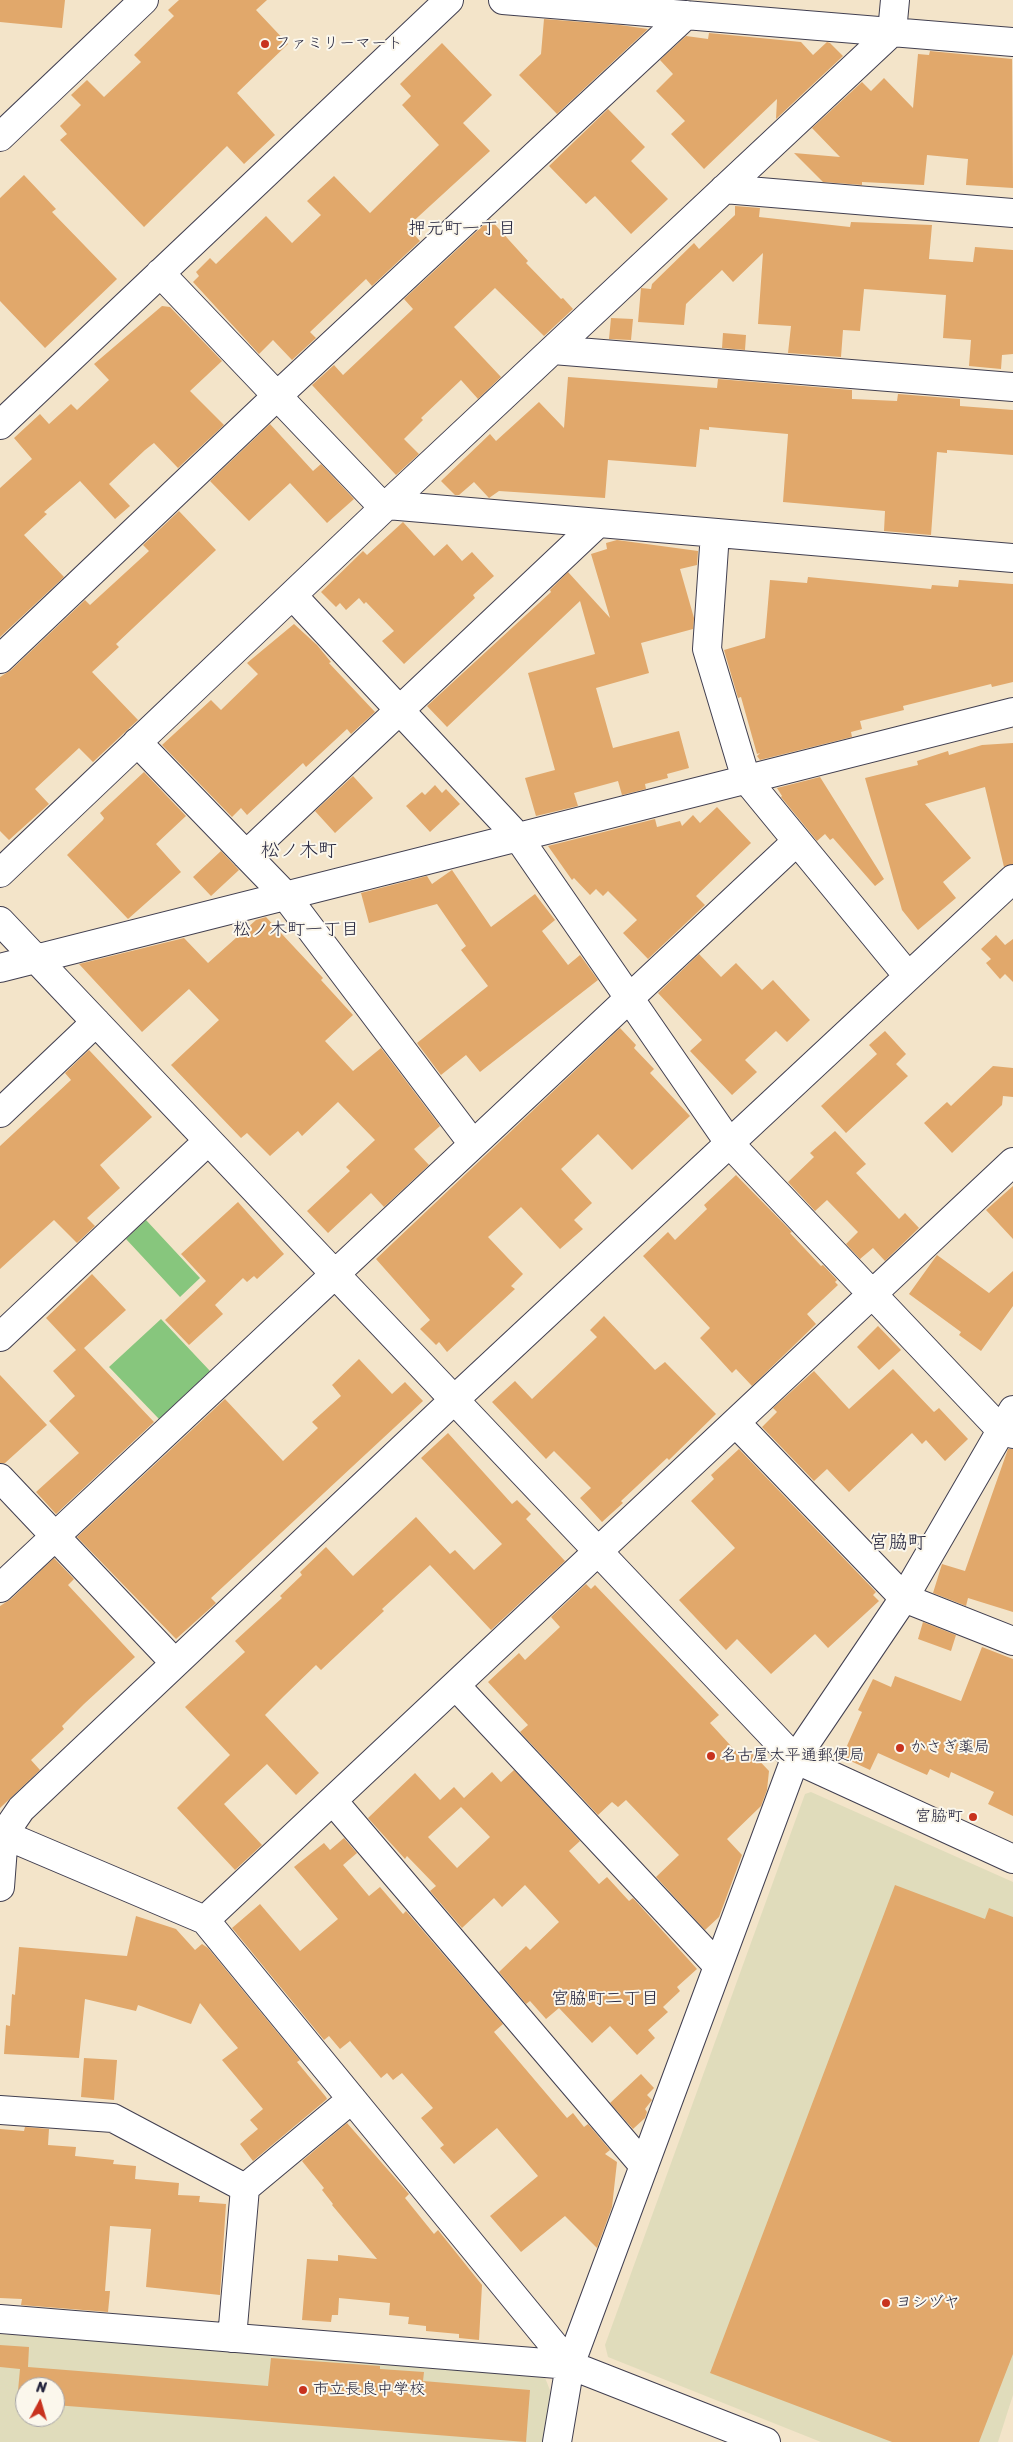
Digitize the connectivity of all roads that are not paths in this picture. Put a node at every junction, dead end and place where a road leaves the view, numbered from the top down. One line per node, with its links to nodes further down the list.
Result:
1 (144, 0): 8 (street)
2 (449, 0): 11 (street)
3 (503, 0): 5 (street)
4 (894, 0): 6 (street)
5 (686, 15): 6 (street); 14 (street)
6 (892, 32): 7 (street); 9 (street)
7 (1013, 42)
8 (0, 136)
9 (724, 189): 10 (street); 12 (street)
10 (1013, 213)
11 (160, 273): 14 (street); 15 (street)
12 (553, 350): 13 (street); 16 (street)
13 (1013, 387)
14 (277, 396): 16 (street); 21 (street)
15 (0, 425)
16 (386, 507): 17 (street); 20 (street)
17 (598, 523): 18 (street); 22 (street)
18 (715, 533): 19 (street); 25 (street)
19 (1013, 558)
20 (293, 596): 22 (street); 24 (street)
21 (0, 659)
22 (400, 710): 26 (street); 28 (street)
23 (1013, 712): 25 (street)
24 (137, 742): 28 (street); 29 (street)
25 (746, 779): 26 (street); 27 (street)
26 (518, 837): 31 (street); 36 (street)
27 (796, 842): 35 (street); 36 (street)
28 (246, 855): 31 (street)
29 (0, 872)
30 (1013, 879): 35 (street)
31 (285, 895): 33 (street); 40 (street)
32 (0, 921): 33 (street)
33 (36, 959): 34 (street); 37 (street)
34 (0, 968)
35 (908, 976): 41 (street)
36 (628, 999): 40 (street); 41 (street)
37 (96, 1022): 38 (street); 39 (street)
38 (0, 1113)
39 (208, 1141): 43 (street); 45 (street)
40 (473, 1144): 43 (street)
41 (730, 1144): 44 (street); 46 (street)
42 (1011, 1167): 44 (street)
43 (334, 1274): 46 (street); 50 (street)
44 (872, 1294): 47 (street); 48 (street)
45 (0, 1337)
46 (454, 1400): 51 (street); 55 (street)
47 (736, 1423): 51 (street); 53 (street)
48 (1009, 1425): 53 (street)
49 (0, 1478): 50 (street)
50 (55, 1537): 52 (street); 55 (street)
51 (598, 1552): 56 (street); 57 (street)
52 (0, 1588)
53 (904, 1598): 54 (street); 57 (street)
54 (1013, 1641)
55 (175, 1663): 59 (street)
56 (456, 1686): 58 (street); 63 (street)
57 (795, 1759): 60 (street); 63 (street)
58 (332, 1801): 62 (street); 66 (street)
59 (2, 1833): 61 (street); 62 (street)
60 (1013, 1859)
61 (0, 1887)
62 (205, 1920): 64 (street)
63 (718, 1966): 66 (street)
64 (352, 2099): 67 (street); 70 (street)
65 (0, 2110): 67 (street)
66 (644, 2166): 70 (street)
67 (245, 2188): 69 (street)
68 (0, 2319): 69 (street)
69 (232, 2338): 70 (street)
70 (570, 2365): 71 (street); 72 (street)
71 (557, 2442)
72 (766, 2442)

